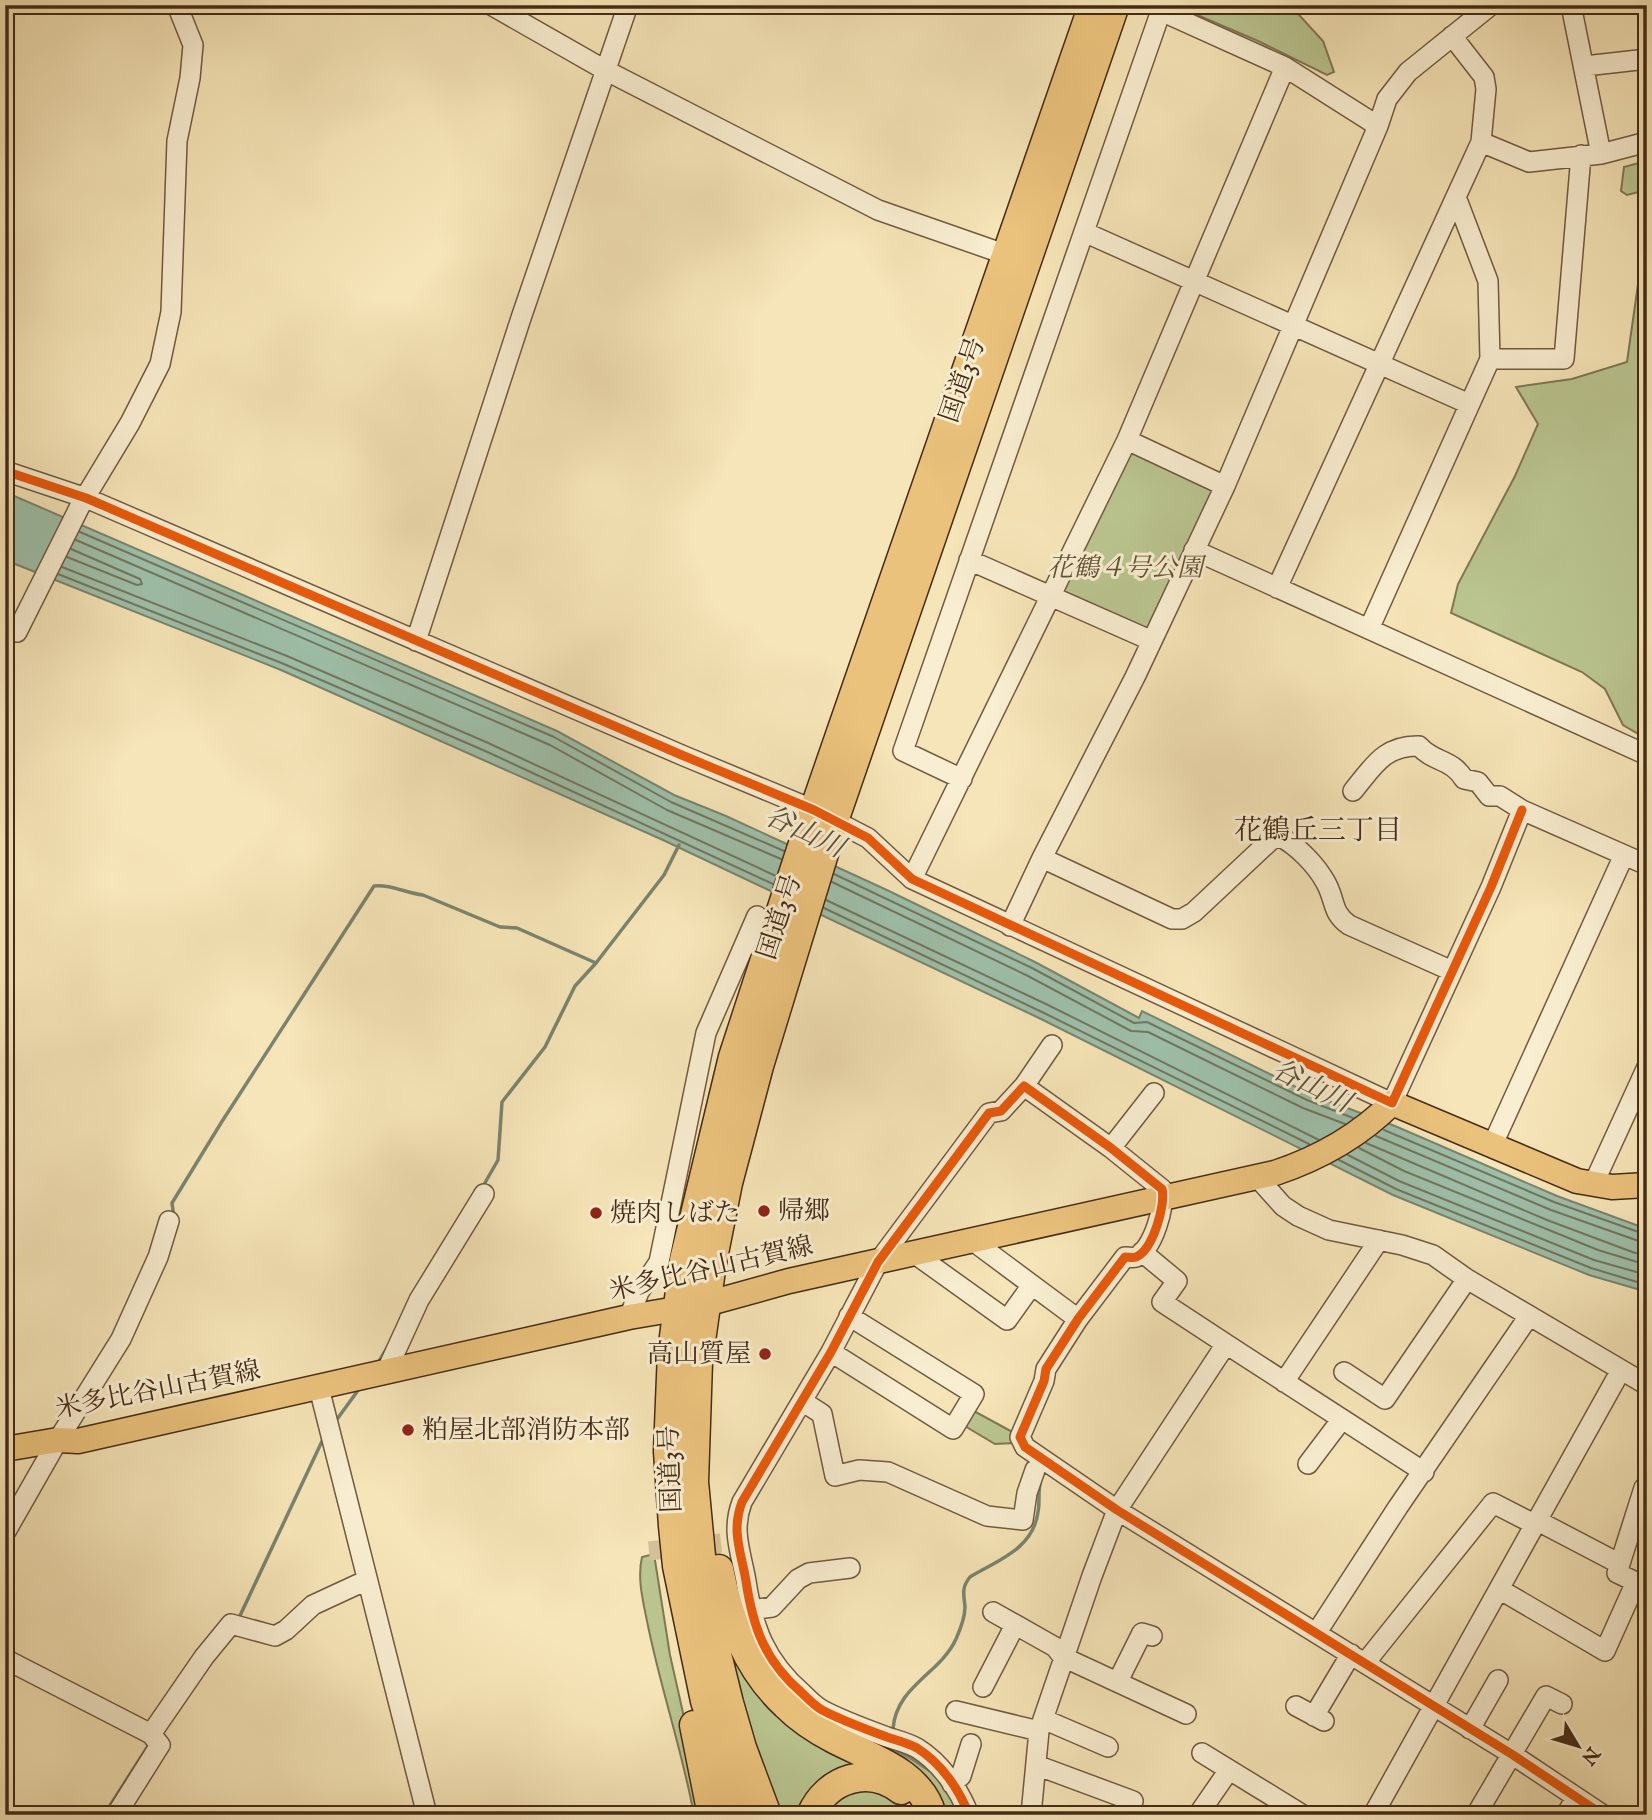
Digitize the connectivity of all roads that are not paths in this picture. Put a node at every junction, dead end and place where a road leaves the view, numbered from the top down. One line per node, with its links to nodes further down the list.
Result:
1 (177, 5): 29 (street)
2 (491, 5): 13 (street)
3 (628, 5): 13 (street)
4 (1093, 5): 20 (highway, 国道3号)
5 (1115, 5): 42 (highway, 国道3号)
6 (1491, 5): 9 (street)
7 (1571, 5): 11 (street)
8 (1162, 8): 12 (street); 19 (street)
9 (1452, 36): 14 (street); 15 (street)
10 (1647, 59): 11 (street)
11 (1585, 66): 17 (street)
12 (1285, 67): 14 (street); 21 (street)
13 (605, 70): 20 (street); 37 (street)
14 (1378, 126): 22 (street)
15 (1481, 142): 17 (street); 18 (street)
16 (1647, 142): 17 (street)
17 (1591, 154): 23 (street)
18 (1456, 197): 23 (street); 24 (street)
19 (1084, 232): 21 (street); 31 (street)
20 (1007, 256): 42 (highway, 国道3号)
21 (1195, 282): 22 (street); 26 (street)
22 (1293, 327): 24 (street); 28 (street)
23 (1490, 359): 25 (street)
24 (1378, 365): 25 (street); 32 (street)
25 (1469, 404): 34 (street)
26 (1127, 440): 28 (street); 33 (street)
27 (5, 471): 29 (street)
28 (1225, 486): 30 (street)
29 (83, 502): 35 (street); 37 (street)
30 (1194, 550): 32 (street); 36 (street)
31 (969, 560): 33 (street); 39 (street)
32 (1277, 588): 34 (street)
33 (1052, 596): 36 (street); 39 (street)
34 (1369, 629): 38 (street)
35 (17, 632)
36 (1150, 640): 44 (street)
37 (416, 641): 42 (street)
38 (1647, 755)
39 (962, 779): 46 (street)
40 (1353, 791): 41 (street)
41 (1522, 810): 43 (street); 49 (street)
42 (821, 827): 46 (street); 47 (highway, 国道3号)
43 (1624, 855): 45 (street); 55 (street)
44 (1042, 858): 48 (street); 49 (street)
45 (1647, 865)
46 (912, 879): 48 (street)
47 (778, 923): 70 (highway, 国道3号); 71 (highway, 国道3号); 73 (street)
48 (1010, 926): 54 (street)
49 (1452, 971): 54 (street)
50 (1052, 1045): 52 (street)
51 (1647, 1068): 58 (street)
52 (1024, 1086): 56 (street); 67 (street)
53 (1154, 1093): 56 (street)
54 (1384, 1111): 55 (main road); 57 (main road, 米多比谷山古賀線)
55 (1492, 1146): 58 (main road)
56 (1111, 1148): 61 (street)
57 (1257, 1177): 61 (main road, 米多比谷山古賀線); 63 (street)
58 (1593, 1185): 59 (main road)
59 (1647, 1185)
60 (484, 1194): 79 (street)
61 (1165, 1198): 64 (main road, 米多比谷山古賀線); 65 (street)
62 (170, 1221): 86 (street)
63 (1380, 1240): 68 (street); 81 (street)
64 (973, 1241): 66 (main road, 米多比谷山古賀線); 69 (street)
65 (1142, 1252): 75 (street); 76 (street)
66 (915, 1254): 67 (main road, 米多比谷山古賀線); 69 (street)
67 (878, 1262): 70 (main road, 米多比谷山古賀線); 74 (street)
68 (1467, 1279): 72 (street); 80 (street)
69 (1032, 1284): 75 (street)
70 (706, 1304): 71 (main road, 米多比谷山古賀線); 91 (highway, 国道3号)
71 (677, 1308): 73 (main road, 米多比谷山古賀線); 100 (highway, 国道3号)
72 (1529, 1316): 78 (street); 90 (street)
73 (629, 1317): 79 (main road, 米多比谷山古賀線)
74 (849, 1317): 77 (street); 77 (street)
75 (1078, 1319): 93 (street)
76 (1226, 1344): 81 (street); 93 (street)
77 (831, 1352): 84 (street)
78 (1621, 1370): 82 (street); 94 (street)
79 (386, 1372): 83 (main road, 米多比谷山古賀線)
80 (1344, 1372)
81 (1284, 1382): 85 (street)
82 (1647, 1385)
83 (319, 1388): 86 (main road, 米多比谷山古賀線); 98 (street)
84 (802, 1401): 89 (street); 101 (street)
85 (1342, 1419): 88 (street); 90 (street)
86 (58, 1440): 87 (main road, 米多比谷山古賀線); 95 (street)
87 (5, 1449)
88 (1308, 1464)
89 (1035, 1470)
90 (1424, 1472): 104 (street)
91 (694, 1482): 133 (highway, 国道3号); 136 (highway)
92 (1647, 1485): 96 (street)
93 (1117, 1510): 104 (street); 106 (street)
94 (1535, 1522): 96 (street); 99 (street); 107 (street)
95 (5, 1533)
96 (1620, 1564): 99 (street)
97 (849, 1568): 101 (street)
98 (367, 1580): 119 (street); 130 (street)
99 (1499, 1589): 114 (street)
100 (685, 1607): 131 (highway); 132 (highway, 国道3号)
101 (752, 1610): 126 (street)
102 (993, 1612): 103 (street)
103 (1015, 1625): 106 (street); 111 (street)
104 (1317, 1632): 107 (street)
105 (1152, 1636): 110 (street)
106 (1063, 1657): 110 (street); 117 (street)
107 (1358, 1658): 113 (street); 114 (street)
108 (5, 1659): 119 (street)
109 (1499, 1680): 118 (street)
110 (1118, 1681): 116 (street)
111 (983, 1687)
112 (1562, 1704): 123 (street)
113 (1296, 1706)
114 (1433, 1707): 118 (street); 141 (street)
115 (956, 1712): 117 (street)
116 (1186, 1714)
117 (1041, 1725): 121 (street); 124 (street)
118 (1471, 1729): 123 (street)
119 (151, 1734): 129 (street)
120 (971, 1744): 126 (street)
121 (1108, 1746)
122 (1202, 1753): 125 (street)
123 (1513, 1755): 127 (street); 142 (street)
124 (1036, 1765): 128 (street); 138 (street)
125 (1229, 1770): 139 (street); 140 (street)
126 (952, 1784): 137 (street)
127 (1576, 1797): 143 (street); 144 (street)
128 (1133, 1802)
129 (116, 1815)
130 (427, 1815)
131 (712, 1815)
132 (742, 1815)
133 (767, 1815)
134 (811, 1815): 135 (highway)
135 (919, 1815)
136 (932, 1815)
137 (969, 1815)
138 (1031, 1815)
139 (1198, 1815)
140 (1303, 1815)
141 (1373, 1815)
142 (1476, 1815)
143 (1566, 1815)
144 (1603, 1815)

